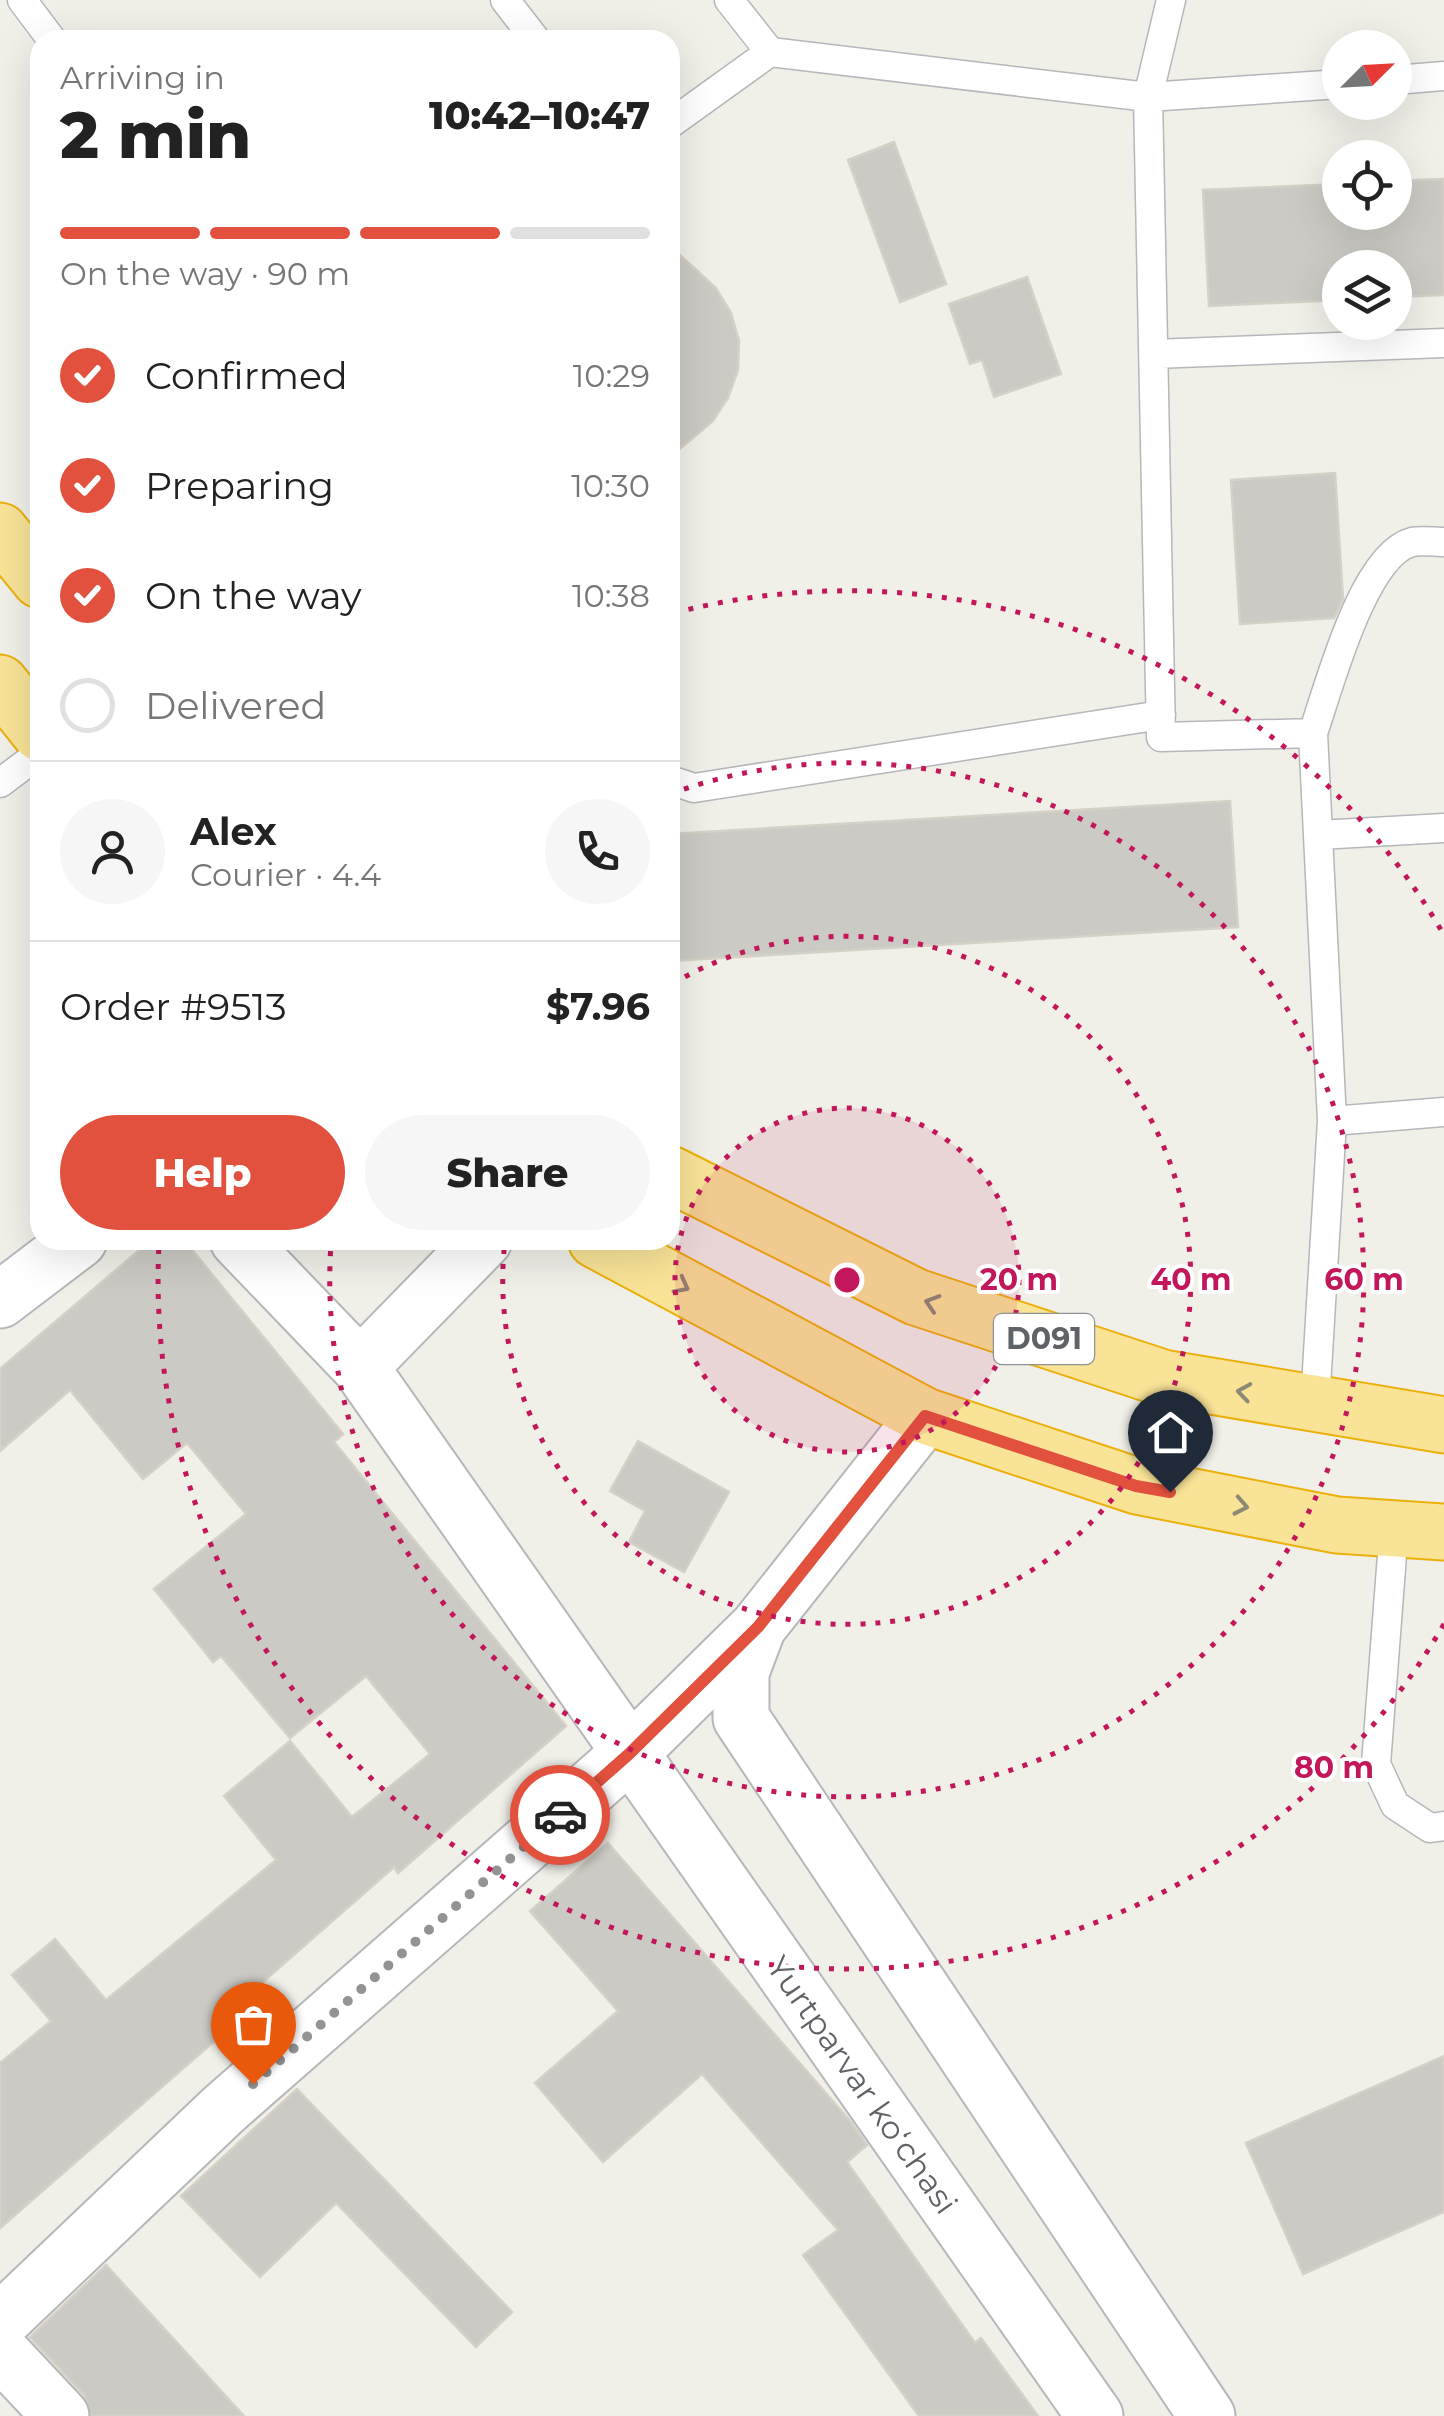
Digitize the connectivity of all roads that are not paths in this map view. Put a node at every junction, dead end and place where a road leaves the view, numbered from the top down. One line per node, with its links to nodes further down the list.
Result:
1 (22, 0): 5 (lane)
2 (505, 0): 6 (lane)
3 (730, 0): 7 (lane)
4 (1171, 0): 11 (lane)
5 (44, 30)
6 (528, 30)
7 (770, 52): 11 (lane); 12 (lane)
8 (1444, 76): 9 (lane)
9 (1412, 79)
10 (1322, 85): 11 (lane)
11 (1148, 97): 14 (lane)
12 (680, 117)
13 (1444, 342): 14 (lane)
14 (1154, 354): 19 (lane)
15 (0, 531): 17 (highway)
16 (1444, 542): 21 (lane)
17 (30, 568)
18 (0, 684): 20 (highway)
19 (1161, 716): 21 (lane); 24 (lane)
20 (30, 721)
21 (1313, 733): 26 (lane)
22 (30, 760): 23 (lane)
23 (0, 783)
24 (680, 783)
25 (1444, 828): 26 (lane)
26 (1319, 835): 28 (lane)
27 (1444, 1112): 28 (lane)
28 (1332, 1120): 36 (lane)
29 (680, 1182): 36 (highway, D091, one-way to 29)
30 (66, 1250): 34 (street)
31 (248, 1250): 35 (street, Yurtparvar koʻchasi)
32 (474, 1250): 35 (street)
33 (627, 1250): 37 (highway, one-way to 37)
34 (0, 1300)
35 (360, 1367): 41 (street, Yurtparvar koʻchasi)
36 (1315, 1403): 38 (highway, D091)
37 (925, 1416): 39 (highway, one-way to 39); 40 (street)
38 (1444, 1425)
39 (1419, 1531): 42 (lane)
40 (758, 1627): 41 (street); 47 (street)
41 (629, 1754): 43 (street); 46 (street, Yurtparvar koʻchasi)
42 (1444, 1826)
43 (0, 2322)
44 (0, 2351): 45 (street)
45 (61, 2416)
46 (1095, 2416)
47 (1207, 2416)

